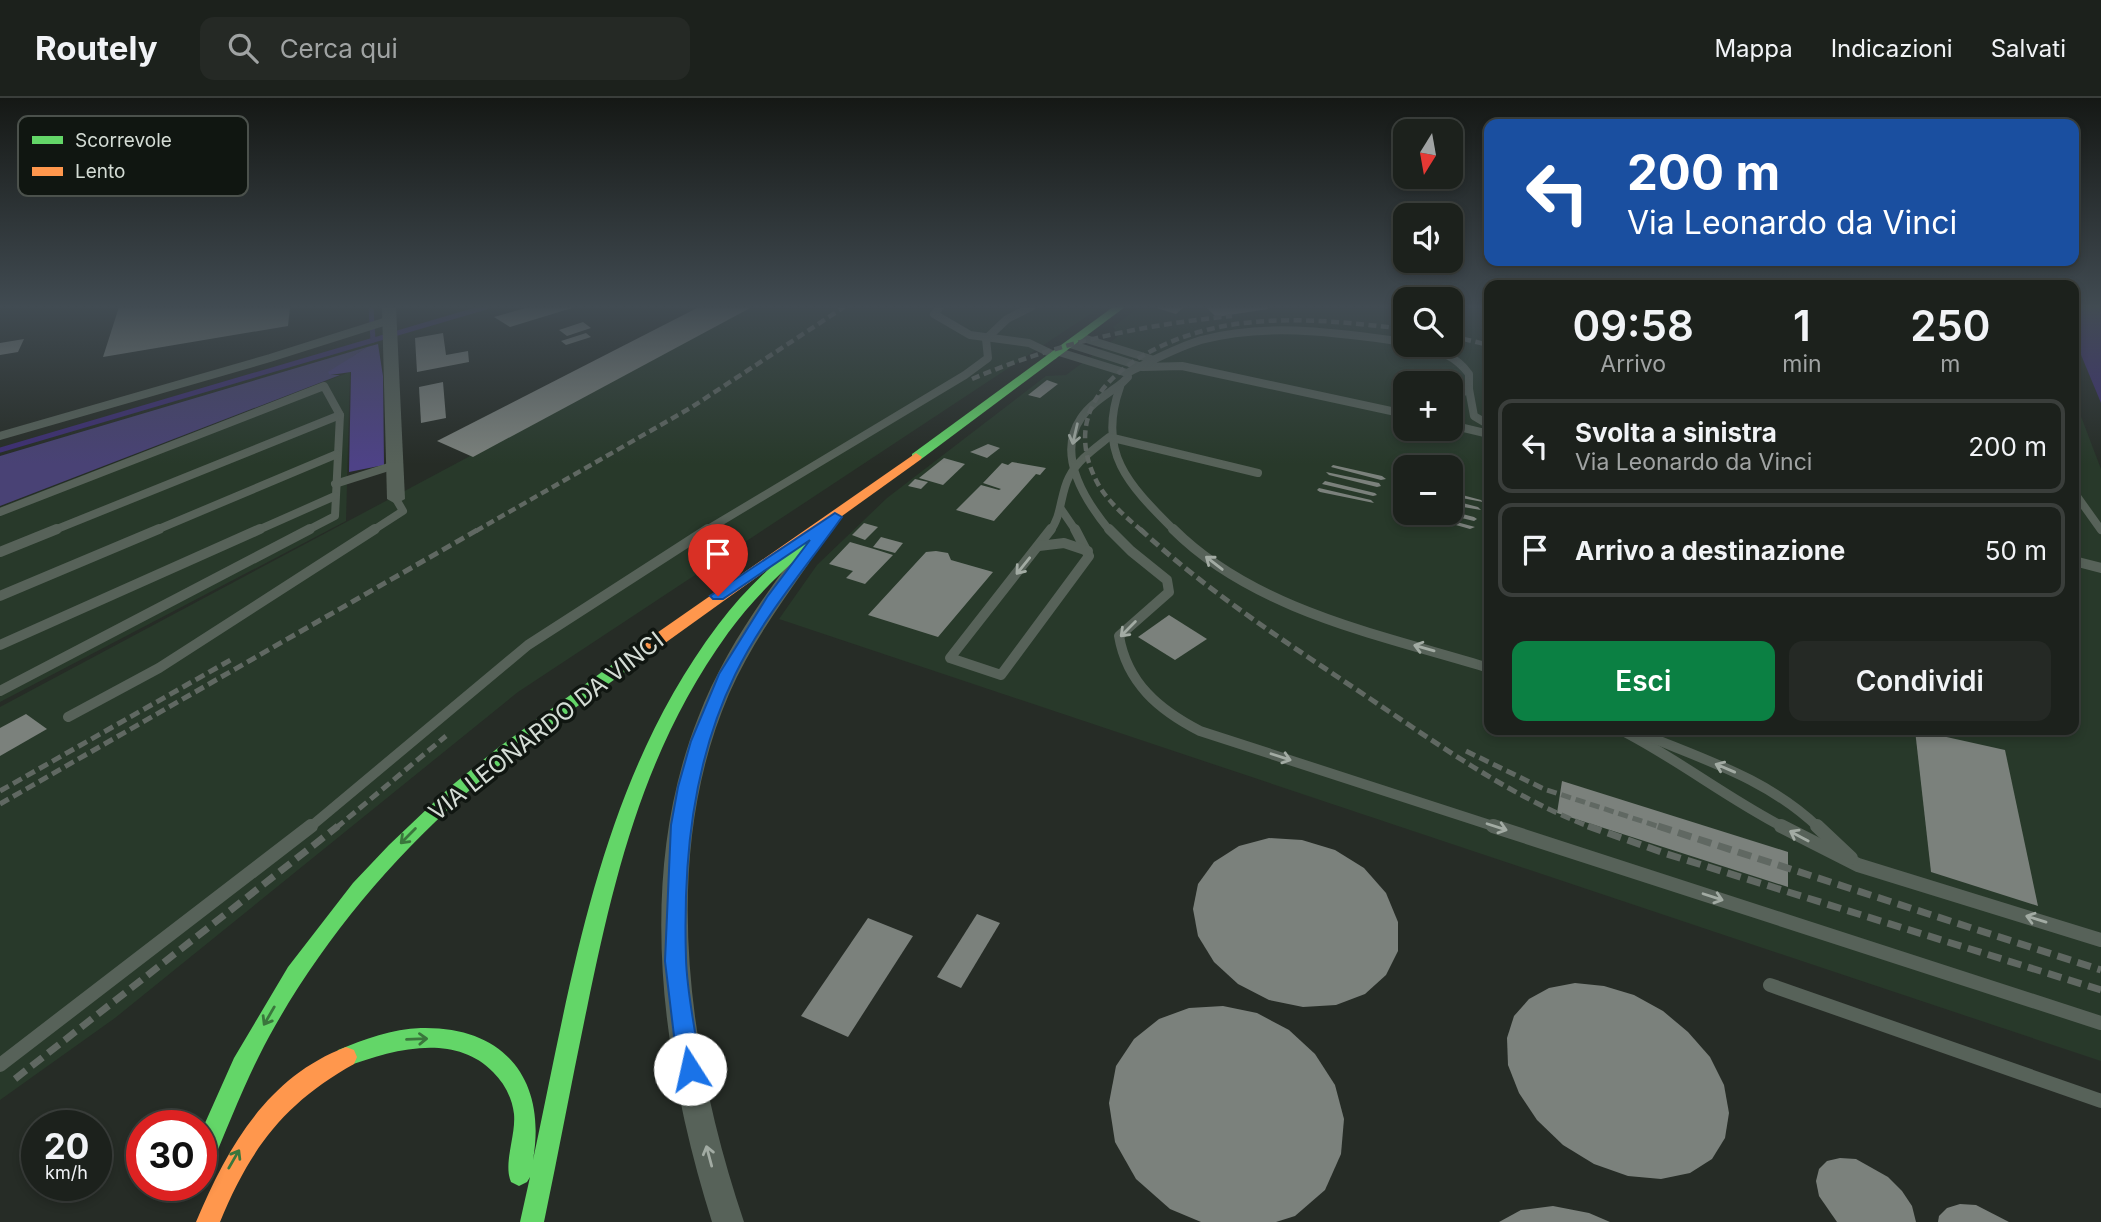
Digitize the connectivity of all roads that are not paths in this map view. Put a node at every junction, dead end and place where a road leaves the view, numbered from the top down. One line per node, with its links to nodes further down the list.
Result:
1 (268, 359): 23 (lane)
2 (392, 359): 26 (street)
3 (986, 359): 53 (lane)
4 (1049, 359): 35 (main road, VIA LEONARDO DA VINCI)
5 (1095, 359): 12 (lane)
6 (1115, 359): 11 (lane)
7 (1143, 359): 10 (lane)
8 (1157, 359): 10 (lane)
9 (1456, 359): 14 (lane)
10 (1153, 361): 11 (lane); 16 (lane)
11 (1141, 366): 12 (lane)
12 (1127, 373): 13 (lane)
13 (1120, 386): 24 (lane); 27 (lane, one-way to 27)
14 (1469, 389): 15 (lane); 20 (lane)
15 (1463, 392)
16 (1362, 404): 17 (lane); 18 (lane)
17 (1393, 407)
18 (1393, 411)
19 (340, 415): 25 (lane); 34 (lane); 39 (lane)
20 (1484, 422)
21 (1463, 428): 22 (lane)
22 (1484, 433)
23 (0, 436)
24 (1110, 438): 27 (lane); 28 (lane); 44 (lane, one-way to 24)
25 (337, 454): 29 (lane); 42 (lane)
26 (395, 465): 29 (lane); 31 (street)
27 (1074, 471): 33 (lane); 52 (lane, one-way to 52)
28 (1258, 473)
29 (335, 484): 30 (lane)
30 (335, 496): 43 (lane); 45 (lane)
31 (396, 499): 46 (lane)
32 (2079, 499): 36 (lane)
33 (1061, 509): 37 (lane); 38 (lane)
34 (0, 512)
35 (835, 517): 55 (main road, VIA LEONARDO DA VINCI, one-way to 55); 60 (main road); 61 (street, VIA LEONARDO DA VINCI, one-way to 35)
36 (2101, 530)
37 (1039, 546): 38 (lane); 38 (lane, one-way to 38)
38 (1088, 551)
39 (0, 552)
40 (2079, 562): 41 (lane)
41 (2101, 568)
42 (0, 596)
43 (0, 645)
44 (1484, 666)
45 (0, 691)
46 (68, 717)
47 (1631, 735): 49 (lane, one-way to 47)
48 (1645, 735): 49 (lane, one-way to 48)
49 (1858, 865): 50 (lane, one-way to 49)
50 (2101, 940)
51 (1770, 985): 54 (lane)
52 (2101, 1023)
53 (0, 1065)
54 (2101, 1101)
55 (217, 1119)
56 (516, 1196): 59 (main road, one-way to 56)
57 (189, 1201): 58 (street)
58 (182, 1222)
59 (208, 1222)
60 (532, 1222)
61 (728, 1222)

